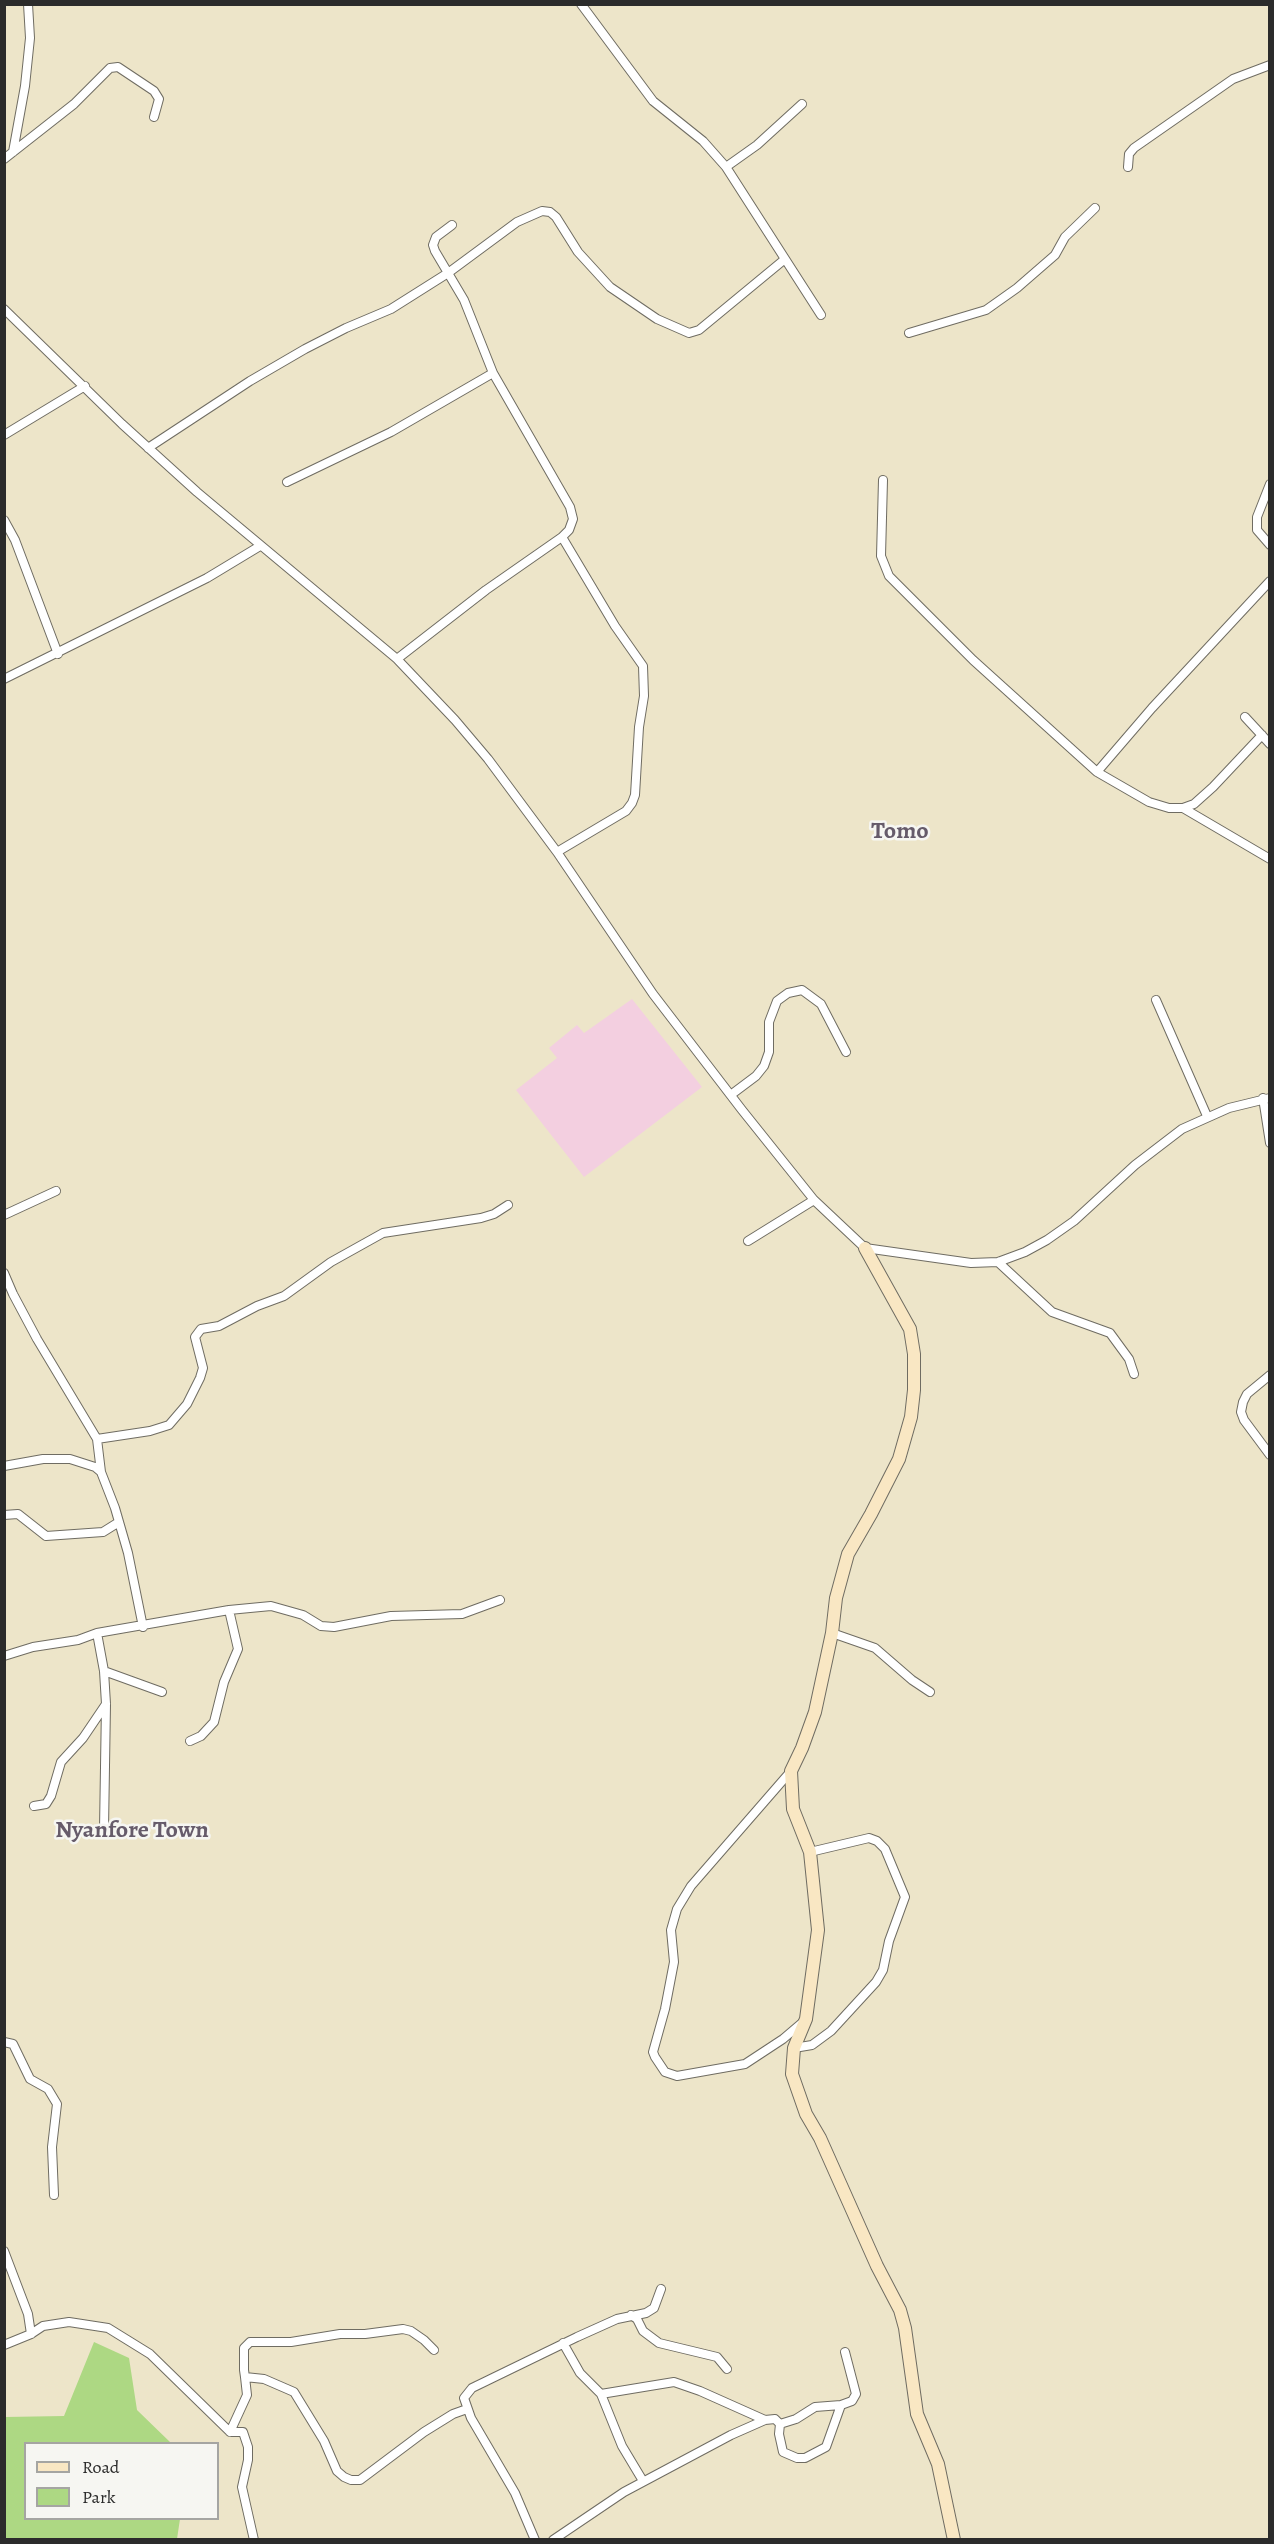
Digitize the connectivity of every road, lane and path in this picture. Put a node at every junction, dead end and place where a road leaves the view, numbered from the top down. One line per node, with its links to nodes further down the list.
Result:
1 (28, 4): 6 (street)
2 (581, 4): 8 (street)
3 (1269, 65): 9 (street)
4 (802, 104): 8 (street)
5 (154, 117): 6 (street)
6 (13, 152): 7 (street)
7 (4, 159)
8 (726, 167): 12 (street)
9 (1128, 167)
10 (1095, 208): 16 (street)
11 (452, 225): 13 (street)
12 (785, 259): 13 (street); 15 (street)
13 (448, 273): 17 (street); 20 (street)
14 (4, 309): 18 (street)
15 (821, 315)
16 (909, 333)
17 (493, 373): 22 (street); 25 (street)
18 (85, 386): 19 (street); 20 (street)
19 (4, 435)
20 (148, 448): 27 (street)
21 (883, 480): 35 (street)
22 (287, 482)
23 (1269, 484): 26 (street)
24 (4, 520): 29 (street)
25 (562, 537): 30 (street); 37 (street)
26 (1269, 545)
27 (260, 546): 29 (street); 30 (street)
28 (1269, 581): 35 (street)
29 (58, 654): 31 (street)
30 (397, 659): 37 (street)
31 (4, 679)
32 (1245, 717): 33 (street)
33 (1262, 735): 34 (street); 36 (street)
34 (1269, 744)
35 (1097, 772): 36 (street)
36 (1183, 808): 38 (street)
37 (557, 852): 41 (street)
38 (1269, 859)
39 (1156, 1000): 43 (street)
40 (846, 1052): 41 (street)
41 (732, 1094): 46 (street)
42 (1266, 1098): 43 (street); 44 (street)
43 (1207, 1116): 51 (street)
44 (1269, 1143)
45 (56, 1191): 48 (street)
46 (814, 1200): 49 (street); 50 (street)
47 (508, 1205): 55 (street)
48 (4, 1215)
49 (748, 1242)
50 (865, 1248): 51 (street); 65 (street)
51 (998, 1262): 53 (street)
52 (4, 1273): 55 (street)
53 (1134, 1374)
54 (1269, 1375): 56 (street)
55 (97, 1439): 58 (street)
56 (1269, 1455)
57 (4, 1466): 58 (street)
58 (101, 1472): 60 (street)
59 (4, 1515): 60 (street)
60 (119, 1522): 63 (street)
61 (500, 1600): 62 (street)
62 (229, 1611): 63 (street); 71 (street)
63 (143, 1627): 64 (street)
64 (97, 1633): 66 (street); 67 (street)
65 (832, 1633): 69 (street); 72 (street)
66 (4, 1656)
67 (104, 1671): 68 (street); 70 (street)
68 (162, 1692)
69 (930, 1692)
70 (106, 1704): 73 (street); 74 (street)
71 (190, 1741)
72 (791, 1771): 75 (street); 76 (street)
73 (34, 1806)
74 (104, 1828)
75 (810, 1852): 76 (street); 78 (street)
76 (806, 2019): 78 (street)
77 (4, 2042): 79 (street)
78 (794, 2048): 100 (street)
79 (54, 2195)
80 (4, 2251): 83 (street)
81 (661, 2289): 82 (street)
82 (631, 2315): 84 (street); 88 (street)
83 (31, 2334): 85 (street); 95 (street)
84 (563, 2343): 90 (street); 92 (street)
85 (4, 2345)
86 (434, 2350): 89 (street)
87 (845, 2352): 91 (street)
88 (727, 2369)
89 (245, 2378): 92 (street); 95 (street)
90 (601, 2394): 93 (street); 96 (street)
91 (841, 2406): 94 (street); 94 (street)
92 (467, 2409): 98 (street)
93 (765, 2420): 94 (street); 96 (street)
94 (780, 2424)
95 (230, 2432): 97 (street)
96 (644, 2481): 99 (street)
97 (254, 2540)
98 (535, 2540)
99 (553, 2540)
100 (954, 2540)

